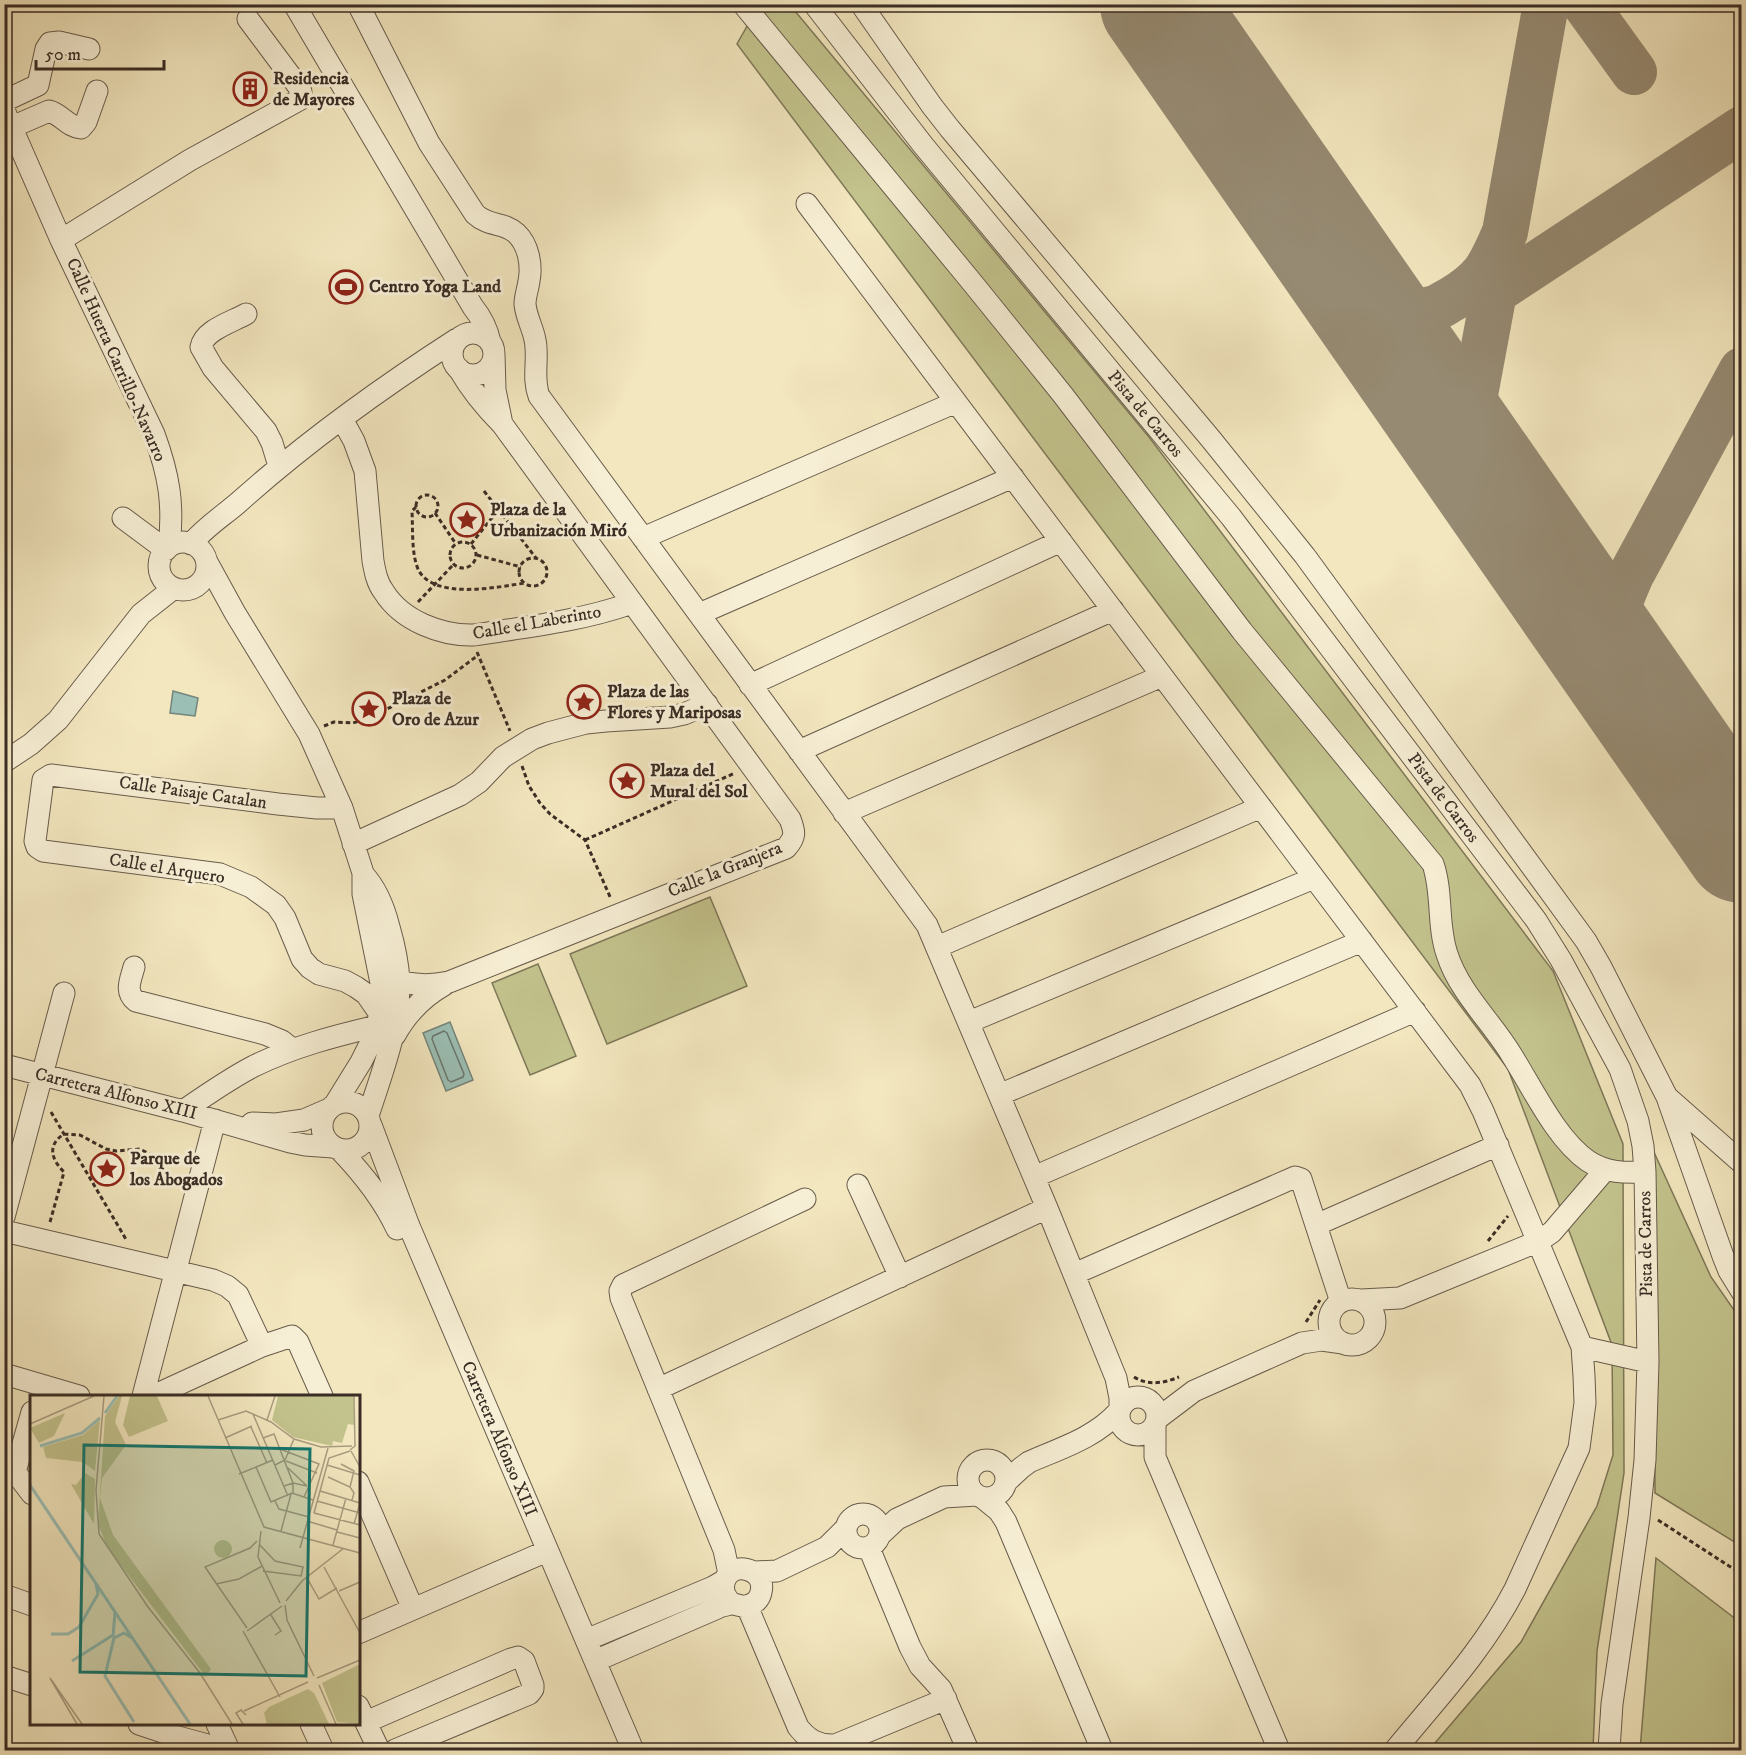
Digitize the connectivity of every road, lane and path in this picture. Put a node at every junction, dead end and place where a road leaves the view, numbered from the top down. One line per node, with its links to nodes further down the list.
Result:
1 (294, 4): 13 (street, Calle la Granjera)
2 (358, 4): 30 (street)
3 (743, 4): 87 (street)
4 (813, 4): 88 (street, Pista de Carros)
5 (861, 4): 77 (street)
6 (248, 19): 12 (street)
7 (89, 49): 9 (street)
8 (97, 91): 10 (street)
9 (4, 101)
10 (8, 118): 12 (street, Calle Huerta Carrillo-Navarro)
11 (807, 204): 19 (street)
12 (61, 240): 34 (street, Calle Huerta Carrillo-Navarro)
13 (473, 306): 15 (street); 16 (street, Calle la Granjera)
14 (246, 314): 22 (street)
15 (463, 336): 16 (street); 17 (street); 18 (street)
16 (492, 348): 18 (street); 21 (street, Calle la Granjera)
17 (428, 358): 18 (street); 20 (street)
18 (457, 367): 21 (street, Calle la Granjera)
19 (956, 402): 23 (street); 30 (street)
20 (342, 419): 22 (street); 46 (street, Calle el Laberinto)
21 (502, 424): 43 (street, Calle la Granjera)
22 (279, 466): 28 (street)
23 (1013, 477): 31 (street); 47 (street)
24 (484, 491): 26 (path)
25 (416, 507): 27 (path); 27 (path); 40 (path)
26 (499, 509): 33 (path); 36 (path)
27 (435, 513): 32 (path)
28 (224, 516): 34 (street); 37 (street)
29 (123, 518): 34 (street)
30 (643, 538): 47 (street)
31 (1061, 541): 44 (street); 50 (street)
32 (456, 544): 33 (path); 38 (path)
33 (471, 544): 35 (path)
34 (178, 546): 37 (street); 42 (street)
35 (477, 555): 38 (path); 39 (path)
36 (536, 558): 39 (path); 41 (path)
37 (206, 560): 42 (street); 45 (street)
38 (454, 564): 40 (path)
39 (521, 567): 41 (path)
40 (436, 584): 41 (path); 46 (path)
41 (525, 584)
42 (176, 586): 45 (street); 54 (street)
43 (632, 603): 46 (street, Calle el Laberinto); 51 (street, Calle la Granjera)
44 (1113, 610): 49 (street); 53 (street)
45 (234, 613): 52 (street)
46 (405, 614)
47 (699, 614): 50 (street)
48 (477, 656): 52 (path)
49 (1162, 675): 56 (street); 58 (street)
50 (750, 685): 53 (street)
51 (707, 704): 55 (street, Calle la Granjera); 59 (street)
52 (309, 734): 57 (street)
53 (799, 751): 58 (street)
54 (6, 758)
55 (751, 766): 63 (path); 63 (street, Calle la Granjera)
56 (1261, 807): 62 (street); 65 (street)
57 (342, 808): 59 (street); 60 (street, Calle Paisaje Catalan)
58 (844, 813): 65 (street)
59 (353, 844): 61 (street)
60 (37, 847): 72 (street, Calle el Arquero)
61 (363, 873): 67 (street); 72 (street)
62 (1314, 878): 64 (street); 71 (street)
63 (618, 914): 68 (street, Calle la Granjera)
64 (1362, 941): 70 (street); 76 (street)
65 (937, 947): 71 (street)
66 (134, 967): 73 (street)
67 (399, 981): 68 (street, Calle la Granjera); 72 (street)
68 (449, 982): 72 (street, Calle la Granjera)
69 (64, 993): 75 (street)
70 (1415, 1011): 83 (street); 89 (street)
71 (969, 1022): 76 (street)
72 (383, 1027): 73 (street); 78 (street); 80 (street)
73 (292, 1049): 79 (street)
74 (4, 1065): 75 (street, Carretera Alfonso XIII)
75 (40, 1082): 79 (street, Carretera Alfonso XIII); 82 (path); 92 (street)
76 (999, 1095): 89 (street)
77 (1667, 1098): 85 (street); 102 (street)
78 (331, 1107): 80 (street); 81 (street, Carretera Alfonso XIII); 84 (street)
79 (183, 1111): 81 (street, Carretera Alfonso XIII)
80 (370, 1120): 84 (street); 136 (street, Carretera Alfonso XIII)
81 (221, 1121): 84 (street, Carretera Alfonso XIII); 86 (street)
82 (64, 1134): 86 (path); 95 (path); 98 (path)
83 (1498, 1144): 94 (street); 97 (street)
84 (336, 1149): 136 (street, Carretera Alfonso XIII)
85 (1742, 1163)
86 (203, 1166): 99 (street)
87 (1605, 1170): 88 (street); 97 (street)
88 (1645, 1172): 110 (street, Pista de Carros)
89 (1034, 1177): 93 (street)
90 (858, 1185): 101 (street)
91 (805, 1199): 113 (street)
92 (6, 1203)
93 (1047, 1208): 100 (street); 101 (street)
94 (1316, 1225): 100 (street); 104 (street)
95 (49, 1226)
96 (4, 1231): 99 (street)
97 (1539, 1241): 103 (street); 109 (street)
98 (131, 1247)
99 (175, 1272): 108 (street); 117 (street)
100 (1074, 1274): 112 (street)
101 (900, 1276): 113 (street)
102 (1742, 1292)
103 (1400, 1298): 104 (street); 105 (street)
104 (1344, 1305): 105 (street); 106 (street); 107 (street)
105 (1375, 1328): 107 (street)
106 (1302, 1343): 107 (street); 115 (street)
107 (1343, 1343)
108 (262, 1346): 117 (street); 118 (street)
109 (1582, 1347): 110 (street); 163 (street)
110 (1648, 1362): 133 (street, Pista de Carros)
111 (4, 1374): 114 (street)
112 (1116, 1378): 119 (street); 120 (street)
113 (658, 1389): 138 (street)
114 (38, 1391): 116 (street)
115 (1194, 1391): 119 (street); 122 (street)
116 (71, 1395)
117 (154, 1395)
118 (322, 1395)
119 (1145, 1398): 120 (street); 122 (street)
120 (1119, 1409): 123 (street); 124 (street)
121 (30, 1420): 127 (street)
122 (1156, 1423): 123 (street); 125 (street)
123 (1130, 1433): 124 (street); 125 (street)
124 (1090, 1436): 128 (street)
125 (1155, 1457): 162 (street)
126 (970, 1472): 128 (street); 131 (street); 132 (street)
127 (17, 1473): 130 (street)
128 (1003, 1477): 131 (street); 134 (street)
129 (360, 1487): 142 (street)
130 (30, 1491)
131 (980, 1496): 132 (street); 134 (street)
132 (944, 1497): 135 (street)
133 (1639, 1518): 137 (path); 164 (street, Pista de Carros)
134 (1006, 1522): 161 (street)
135 (871, 1532): 138 (street); 148 (street)
136 (542, 1553): 142 (street); 144 (street, Carretera Alfonso XIII); 158 (street, Carretera Alfonso XIII)
137 (1742, 1570)
138 (742, 1577): 141 (street); 141 (street); 144 (street)
139 (4, 1595): 140 (street)
140 (30, 1604)
141 (740, 1605): 145 (street); 148 (street)
142 (413, 1609): 143 (street)
143 (360, 1632)
144 (586, 1640): 145 (street, Carretera Alfonso XIII)
145 (595, 1661): 159 (street, Carretera Alfonso XIII)
146 (4, 1676): 147 (street)
147 (30, 1684)
148 (946, 1699): 160 (street)
149 (362, 1714): 156 (street); 157 (street)
150 (141, 1725): 153 (street)
151 (217, 1725): 154 (street)
152 (311, 1725): 155 (street)
153 (160, 1735): 154 (street)
154 (227, 1750)
155 (323, 1750)
156 (379, 1750)
157 (395, 1750)
158 (620, 1750)
159 (633, 1750)
160 (968, 1750)
161 (1102, 1750)
162 (1279, 1750)
163 (1395, 1750)
164 (1609, 1750)

